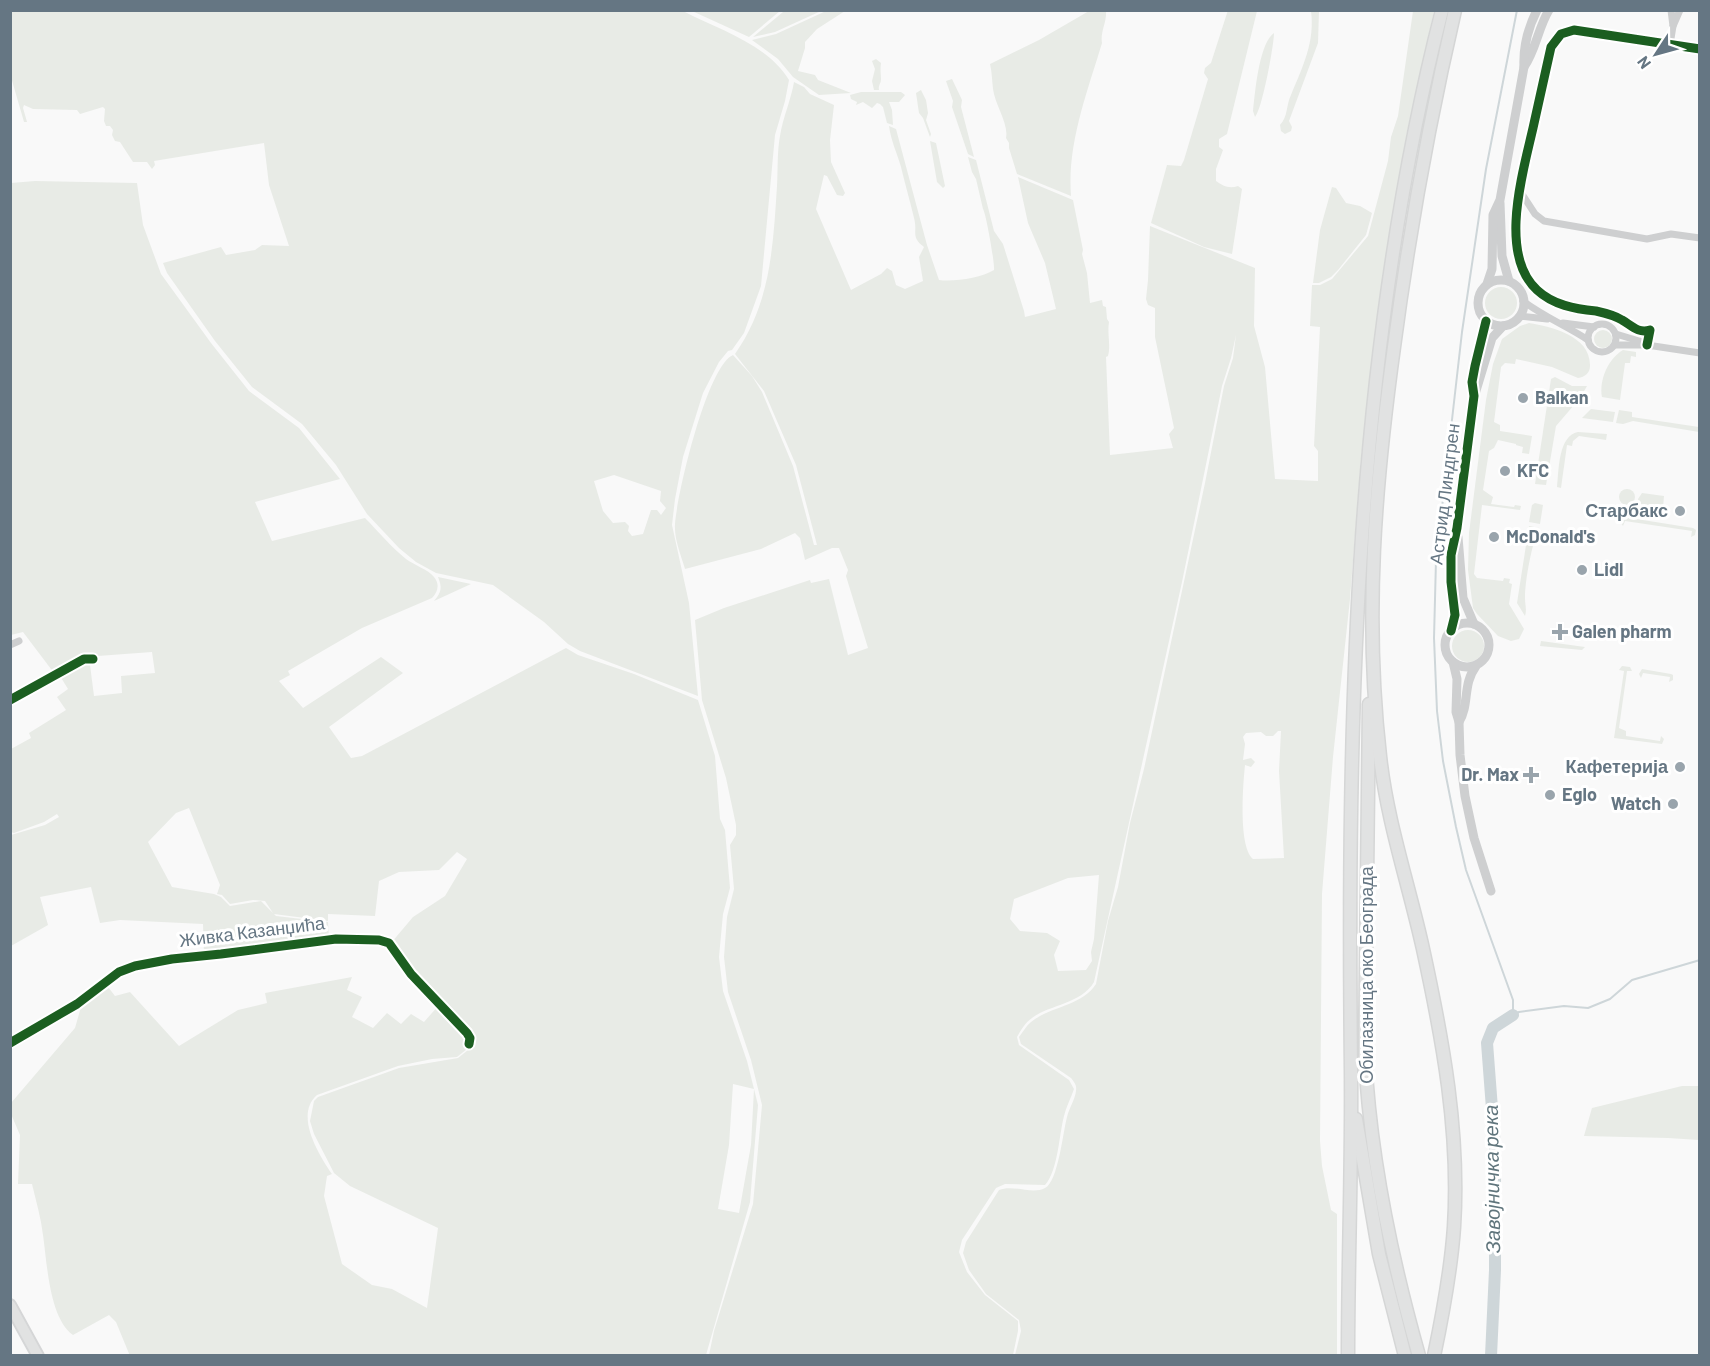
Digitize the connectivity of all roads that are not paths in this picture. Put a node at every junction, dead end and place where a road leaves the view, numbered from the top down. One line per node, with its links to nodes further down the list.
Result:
1 (1442, 10): 43 (highway)
2 (1455, 10): 30 (highway)
3 (1537, 10): 10 (street)
4 (1549, 10): 10 (street)
5 (1671, 10): 7 (street)
6 (1680, 10): 7 (street)
7 (1672, 26): 8 (street)
8 (1670, 45): 9 (street); 11 (street)
9 (1700, 49)
10 (1524, 67): 12 (street)
11 (1520, 191): 13 (street); 26 (street)
12 (1500, 200): 14 (street); 15 (street)
13 (1700, 238)
14 (1509, 281): 15 (street); 16 (street)
15 (1487, 284): 19 (street)
16 (1523, 301): 17 (street); 18 (street)
17 (1520, 316): 18 (street); 21 (street)
18 (1548, 319): 20 (street)
19 (1486, 321): 21 (street); 28 (street, Астрид Линдгрен)
20 (1560, 323): 22 (street); 24 (street)
21 (1503, 326): 28 (street, Астрид Линдгрен)
22 (1594, 327): 23 (street); 24 (street)
23 (1616, 334): 25 (street); 26 (street)
24 (1588, 340): 25 (street)
25 (1615, 345): 26 (street)
26 (1647, 345): 27 (street)
27 (1700, 353)
28 (1474, 396): 29 (street, Астрид Линдгрен)
29 (1457, 528): 31 (street, Астрид Линдгрен); 32 (street, Астрид Линдгрен)
30 (1371, 589): 48 (highway, Обилазница око Београда); 49 (highway)
31 (1474, 624): 32 (street); 37 (street)
32 (1451, 631): 36 (street)
33 (20, 641): 34 (street)
34 (10, 645)
35 (93, 659): 38 (street)
36 (1453, 662): 37 (street); 39 (street)
37 (1476, 666): 39 (street)
38 (10, 700)
39 (1459, 722): 40 (street)
40 (1491, 891)
41 (10, 1043): 42 (street, Живка Казанџића)
42 (469, 1044)
43 (1351, 1072): 46 (highway); 47 (highway, Обилазница око Београда)
44 (10, 1305): 45 (main road)
45 (38, 1356)
46 (1348, 1356)
47 (1405, 1356)
48 (1419, 1356)
49 (1434, 1356)

